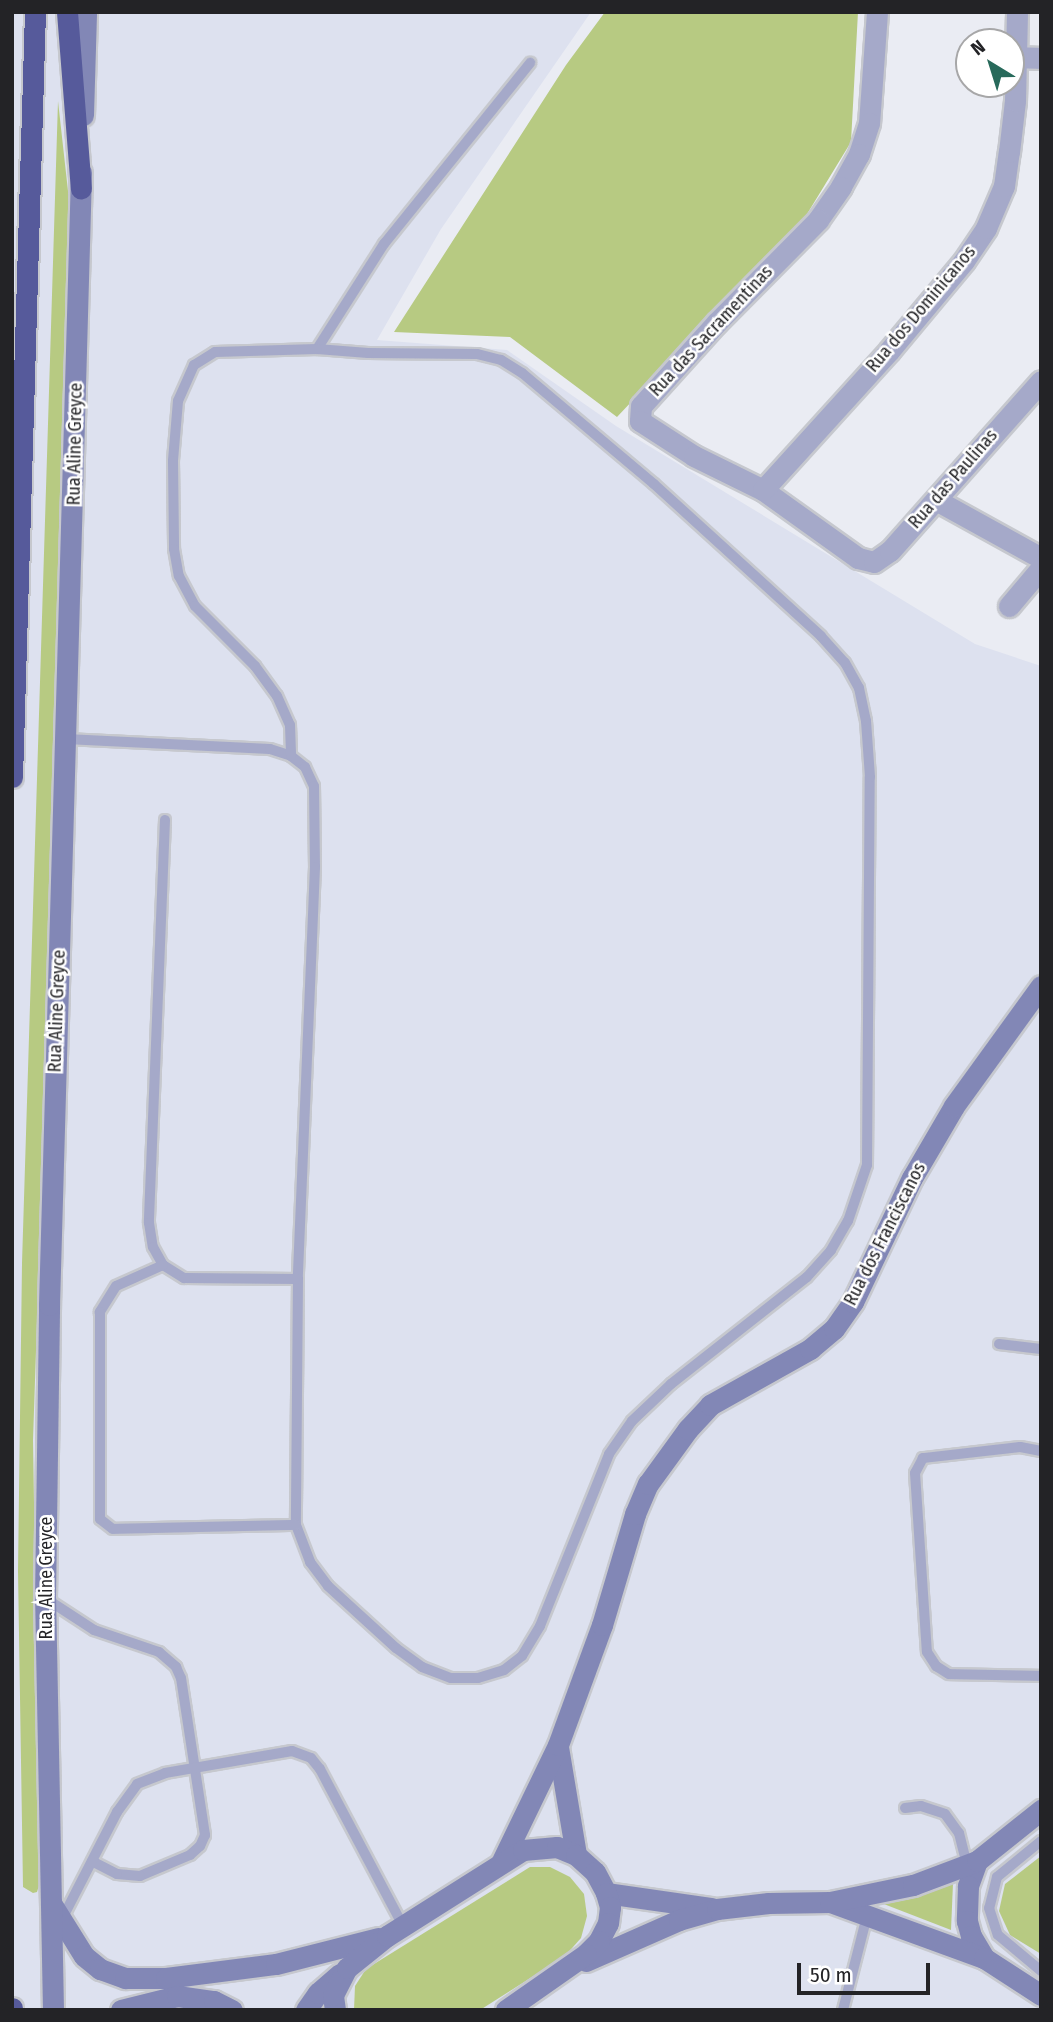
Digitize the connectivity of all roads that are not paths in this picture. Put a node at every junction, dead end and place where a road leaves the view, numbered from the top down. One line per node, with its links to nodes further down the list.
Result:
1 (35, 12): 18 (highway)
2 (67, 12): 7 (highway)
3 (86, 12): 7 (main road, Rua Aline Greyce)
4 (877, 12): 10 (street, Rua das Sacramentinas)
5 (530, 63): 8 (lane)
6 (1015, 98): 10 (street, Rua dos Dominicanos)
7 (81, 188): 16 (main road, Rua Aline Greyce)
8 (317, 349): 17 (lane); 26 (lane)
9 (1041, 381): 11 (street, Rua das Paulinas)
10 (763, 490): 12 (street, Rua das Sacramentinas)
11 (936, 500): 12 (street, Rua das Paulinas); 13 (street)
12 (858, 558)
13 (1041, 558)
14 (1041, 568): 15 (street)
15 (1009, 607)
16 (66, 739): 17 (lane); 27 (main road, Rua Aline Greyce)
17 (291, 756): 22 (lane)
18 (12, 777)
19 (165, 820): 21 (lane)
20 (1041, 986): 29 (main road, Rua dos Franciscanos)
21 (163, 1265): 22 (lane); 26 (lane)
22 (298, 1279): 26 (lane)
23 (999, 1344): 24 (lane)
24 (1041, 1349)
25 (1041, 1451): 28 (lane)
26 (296, 1525)
27 (45, 1598): 30 (lane); 39 (main road, Rua Aline Greyce)
28 (1041, 1676)
29 (558, 1745): 34 (main road, Rua dos Franciscanos); 36 (main road, Rua dos Franciscanos)
30 (196, 1766): 35 (lane); 35 (lane); 44 (lane)
31 (905, 1808): 37 (lane)
32 (1041, 1810): 37 (main road)
33 (1041, 1841): 48 (lane)
34 (576, 1855): 36 (main road); 38 (main road)
35 (92, 1861): 43 (lane)
36 (500, 1863): 44 (main road)
37 (972, 1863): 40 (main road); 45 (main road)
38 (606, 1892): 41 (main road); 47 (main road)
39 (49, 1899): 43 (main road); 50 (main road, Rua Aline Greyce)
40 (830, 1902): 41 (main road); 42 (main road)
41 (717, 1909): 47 (main road)
42 (867, 1916): 45 (main road); 56 (lane)
43 (61, 1922): 44 (main road)
44 (395, 1931): 46 (main road)
45 (984, 1958): 49 (main road)
46 (347, 1968): 53 (main road); 54 (main road)
47 (565, 1970): 55 (main road)
48 (1041, 1971)
49 (1041, 1995)
50 (53, 2010)
51 (121, 2010): 52 (main road)
52 (233, 2010)
53 (306, 2010)
54 (335, 2010)
55 (506, 2010)
56 (843, 2010)

